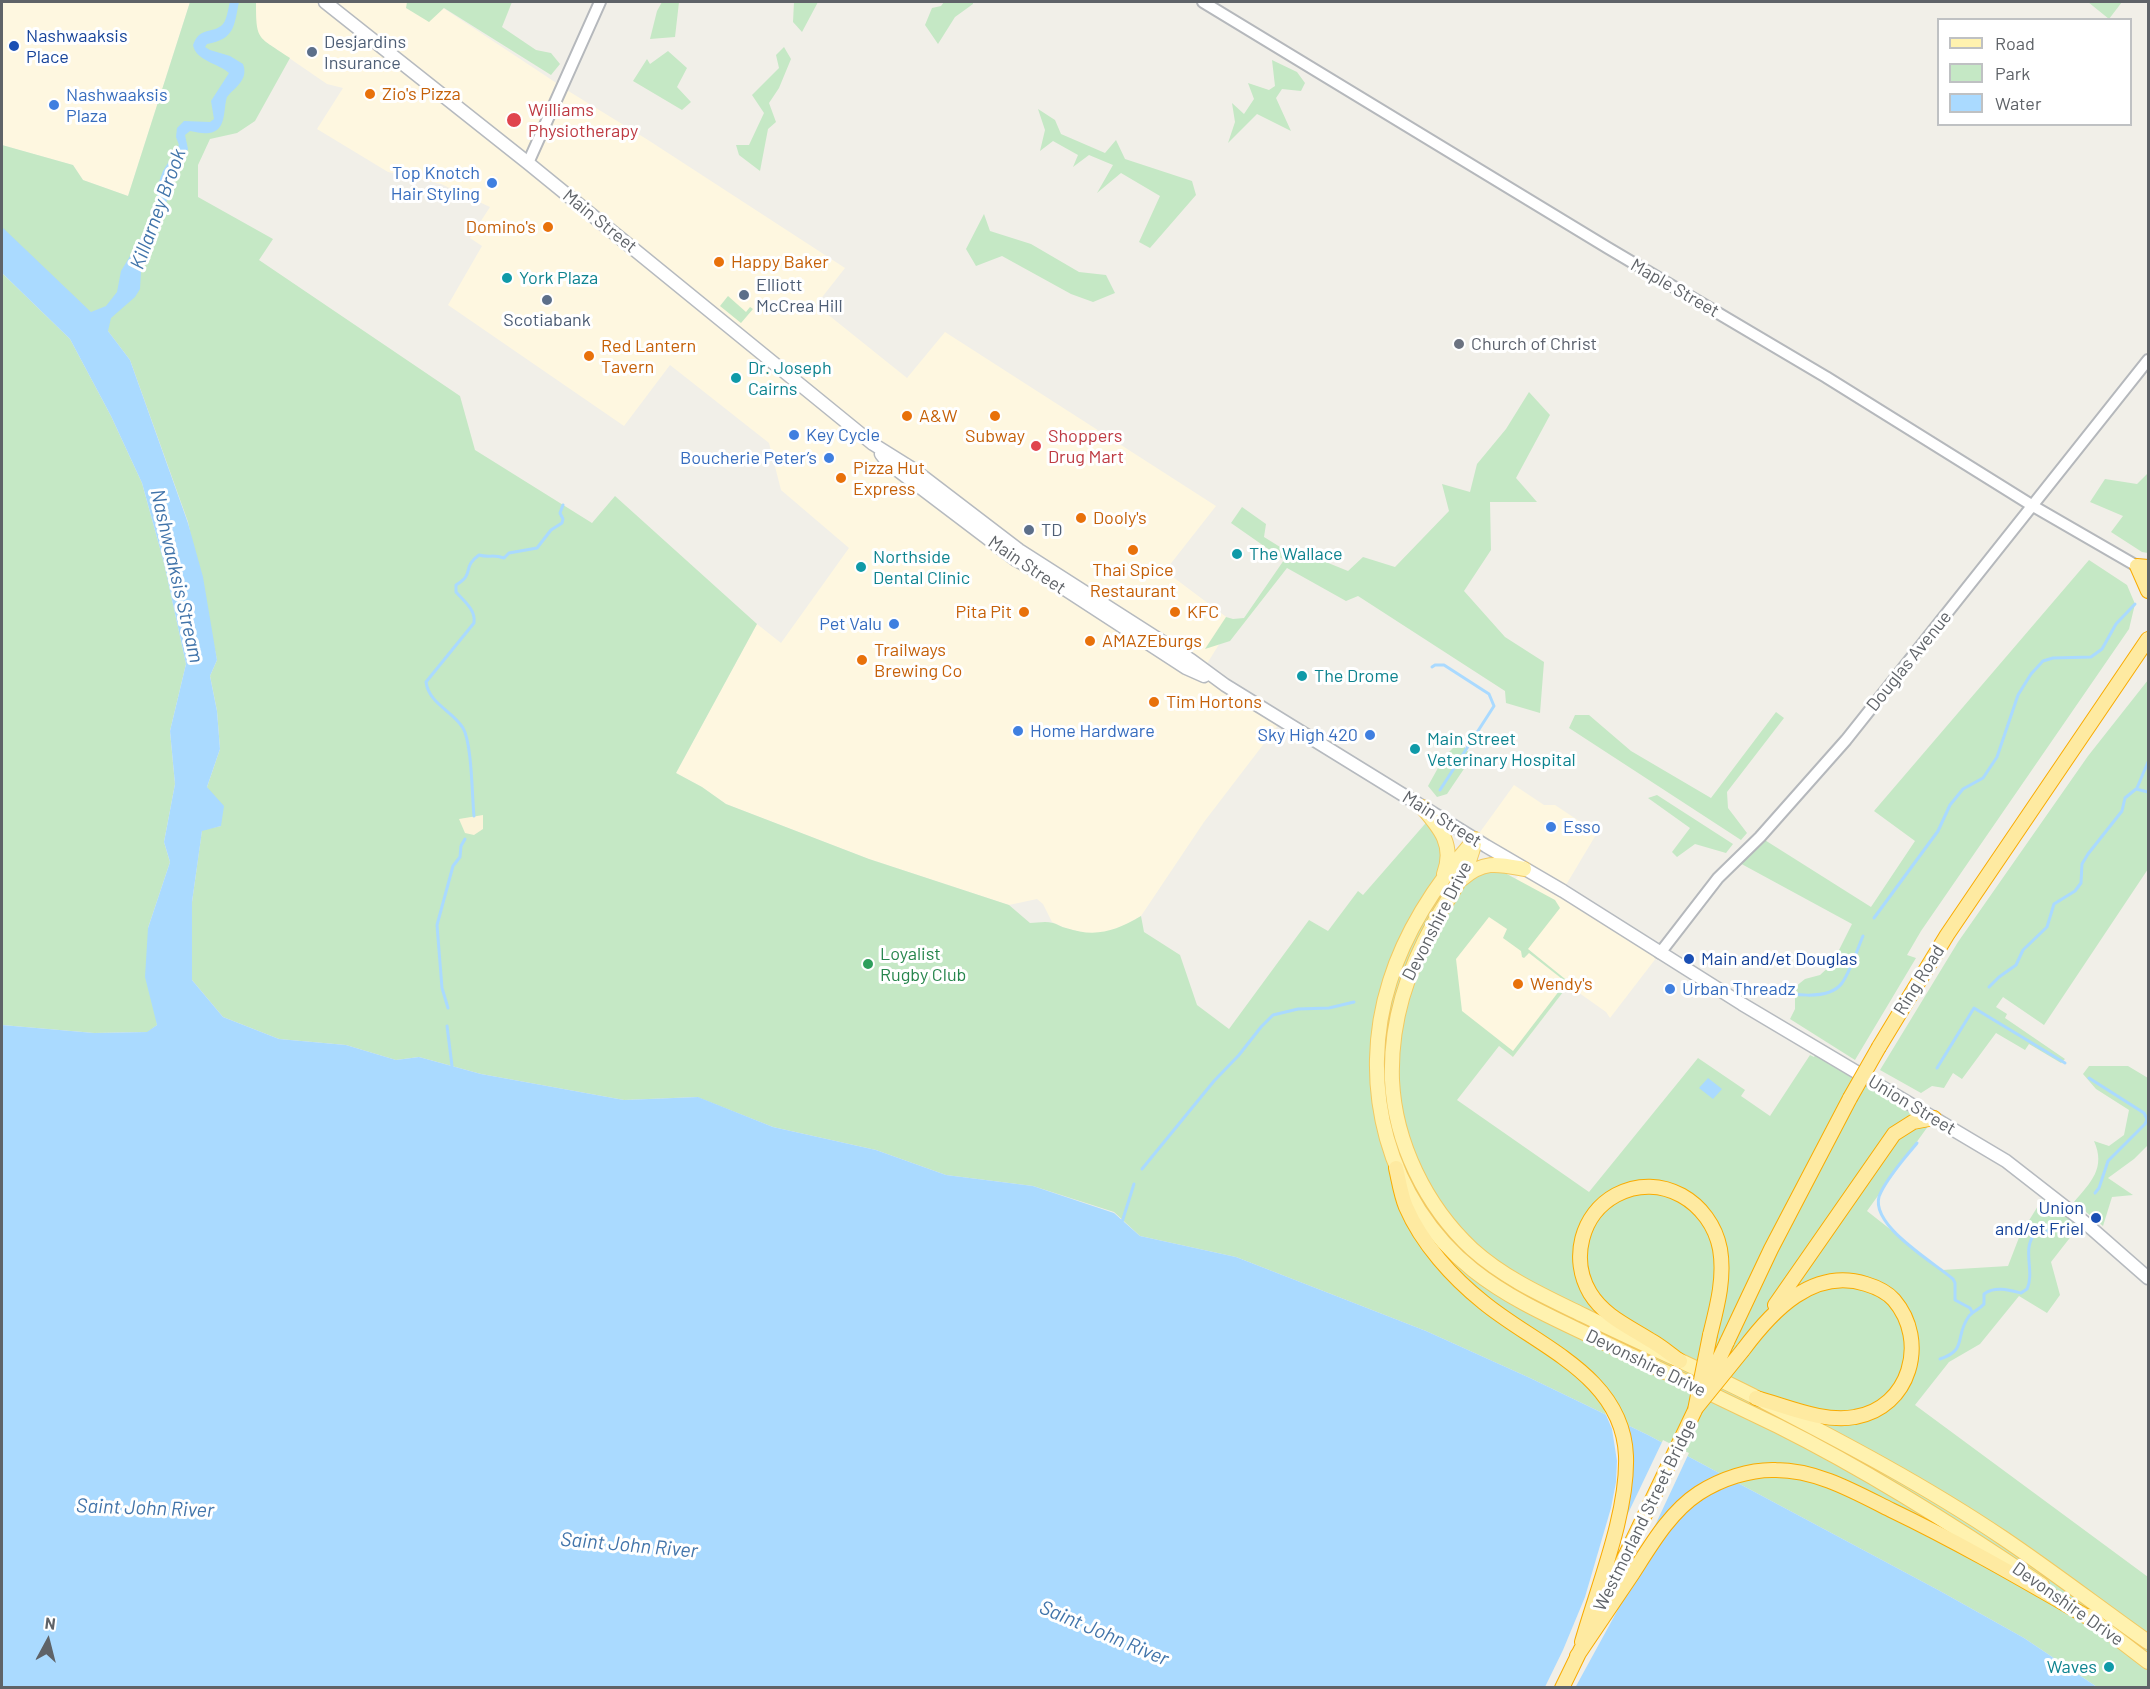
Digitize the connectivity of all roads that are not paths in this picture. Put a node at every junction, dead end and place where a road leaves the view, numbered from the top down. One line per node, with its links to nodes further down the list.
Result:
1 (325, 2): 4 (main road, Main Street)
2 (600, 2): 4 (street)
3 (1203, 2): 6 (street, Maple Street)
4 (528, 163): 11 (main road, Main Street)
5 (2148, 360): 6 (street, Douglas Avenue)
6 (2033, 506): 7 (street, Maple Street); 16 (street, Douglas Avenue)
7 (2145, 568): 8 (highway)
8 (2148, 591)
9 (2148, 628): 10 (highway)
10 (2147, 643): 21 (highway, Ring Road, bridge)
11 (1422, 807): 12 (main road, Main Street); 14 (main road)
12 (1475, 840): 13 (main road, Main Street); 14 (main road, Devonshire Drive); 15 (main road, Devonshire Drive)
13 (1524, 869): 15 (main road); 16 (main road, Main Street)
14 (1443, 878): 18 (main road, Devonshire Drive)
15 (1459, 882): 22 (main road, Devonshire Drive)
16 (1660, 953): 17 (main road, Union Street)
17 (1934, 1118): 19 (main road, Union Street); 20 (highway)
18 (1396, 1168): 25 (main road, Devonshire Drive); 27 (highway)
19 (2148, 1278)
20 (1760, 1326): 23 (highway); 24 (highway, bridge)
21 (1727, 1342): 24 (highway, Westmorland Street Bridge, bridge)
22 (1680, 1361): 23 (main road, Devonshire Drive); 24 (highway, bridge)
23 (1756, 1398): 26 (main road, Devonshire Drive)
24 (1695, 1410): 27 (highway, Westmorland Street Bridge)
25 (2098, 1623): 27 (highway); 28 (main road, Devonshire Drive)
26 (2148, 1642)
27 (1577, 1656): 29 (highway, Westmorland Street Bridge)
28 (2148, 1662)
29 (1562, 1688)

